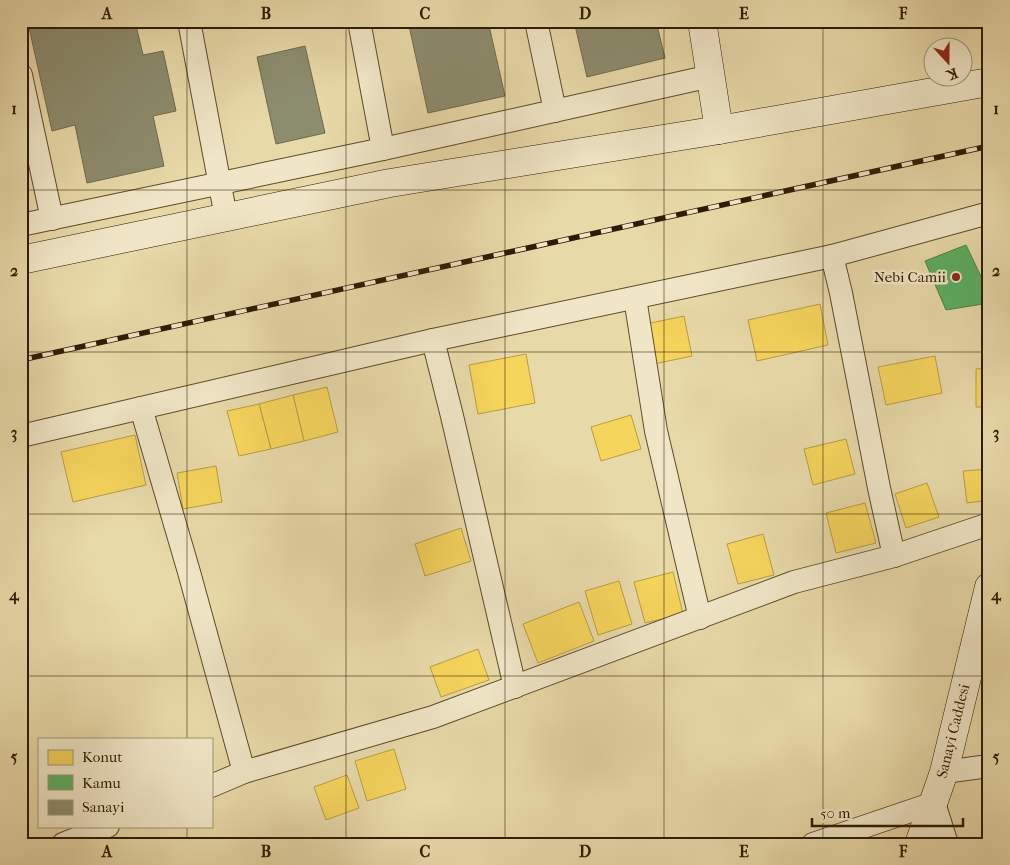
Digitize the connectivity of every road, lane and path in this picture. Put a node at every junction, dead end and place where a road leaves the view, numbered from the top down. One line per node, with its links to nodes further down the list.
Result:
1 (189, 21): 11 (street)
2 (359, 21): 10 (street)
3 (536, 21): 8 (street)
4 (702, 21): 6 (street)
5 (21, 75): 14 (street)
6 (711, 76): 8 (street); 9 (street)
7 (989, 82): 9 (street)
8 (555, 111): 10 (street)
9 (719, 130): 13 (street)
10 (383, 149): 11 (street)
11 (220, 183): 13 (street); 14 (street)
12 (989, 213): 16 (street)
13 (226, 217): 17 (street)
14 (52, 219): 15 (street)
15 (21, 226)
16 (832, 256): 18 (street); 23 (street)
17 (21, 260)
18 (635, 298): 19 (street); 25 (street)
19 (433, 340): 20 (street); 26 (street)
20 (141, 408): 21 (street); 28 (street)
21 (21, 436)
22 (989, 524): 23 (street)
23 (894, 556): 25 (street)
24 (989, 588): 29 (street, Sanayi Caddesi)
25 (700, 618): 26 (street)
26 (515, 687): 28 (street)
27 (989, 766): 29 (street)
28 (244, 772): 30 (street)
29 (944, 772): 31 (street, Sanayi Caddesi)
30 (212, 786)
31 (934, 803): 34 (street); 35 (street, Sanayi Caddesi); 36 (street)
32 (103, 828): 33 (street)
33 (62, 844)
34 (813, 844)
35 (919, 844)
36 (946, 844)

